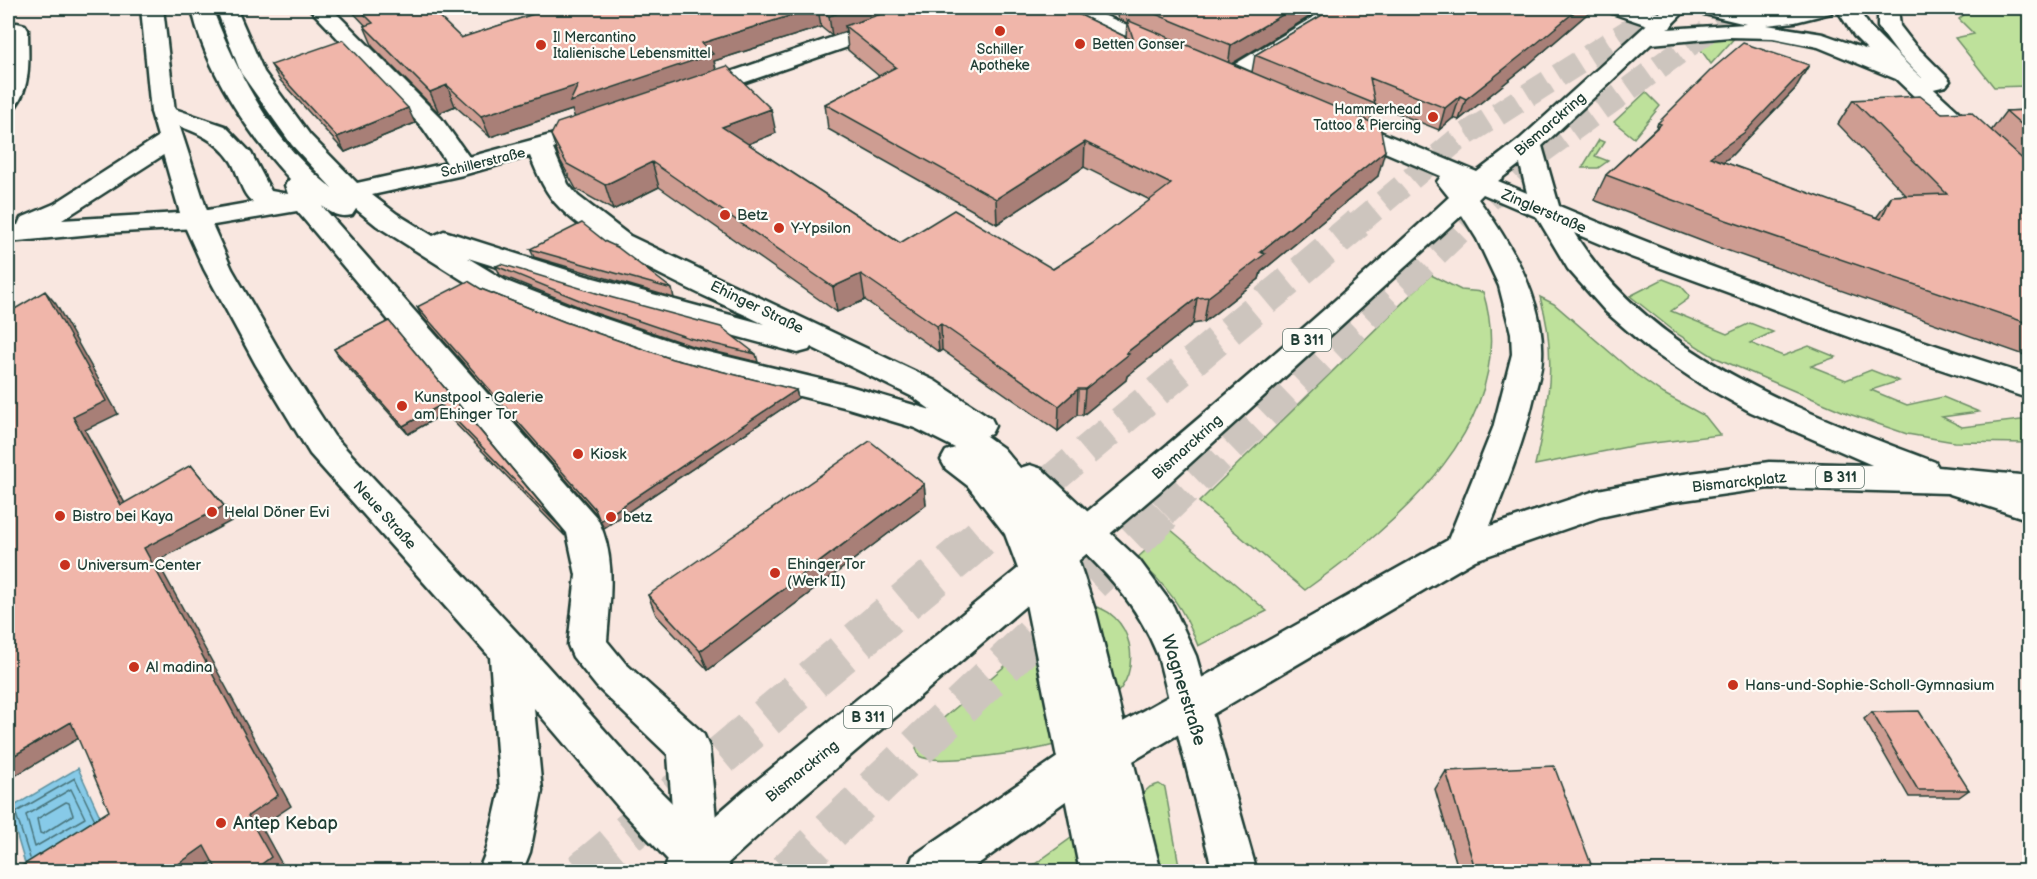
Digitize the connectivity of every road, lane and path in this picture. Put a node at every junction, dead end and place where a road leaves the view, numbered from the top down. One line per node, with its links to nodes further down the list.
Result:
1 (26, 8): 15 (main road)
2 (152, 8): 22 (main road, Neue Straße)
3 (202, 8): 31 (main road)
4 (226, 8): 31 (main road)
5 (319, 8): 28 (main road)
6 (939, 8): 20 (main road)
7 (1069, 8): 16 (main road)
8 (1342, 8): 17 (main road)
9 (1620, 8): 14 (main road)
10 (1708, 8): 11 (main road)
11 (1823, 8)
12 (1847, 8): 19 (main road)
13 (1888, 8): 19 (main road)
14 (1662, 23): 19 (main road); 26 (main road, Bismarckring)
15 (12, 30): 18 (main road)
16 (1186, 58)
17 (1208, 68)
18 (12, 74): 21 (main road)
19 (1911, 80): 30 (main road)
20 (679, 97)
21 (8, 101)
22 (163, 112): 25 (main road, Neue Straße); 31 (main road)
23 (1323, 117): 29 (main road)
24 (580, 132): 27 (main road, Schillerstraße)
25 (170, 140): 33 (main road, Neue Straße); 34 (main road, Schillerstraße)
26 (1528, 144): 29 (main road, Bismarckring); 32 (main road)
27 (539, 147): 28 (main road, Schillerstraße); 35 (main road, Ehinger Straße)
28 (463, 167): 31 (main road, Schillerstraße)
29 (1472, 190): 32 (main road, Zinglerstraße); 40 (main road); 41 (main road, Bismarckring / B 311)
30 (2030, 192)
31 (328, 197): 33 (main road, Schillerstraße); 35 (main road); 37 (main road); 41 (main road); 45 (main road)
32 (1548, 214): 36 (main road, Zinglerstraße); 38 (main road)
33 (196, 220): 34 (main road, Schillerstraße); 42 (main road, Neue Straße)
34 (8, 233)
35 (869, 361): 37 (main road, Ehinger Straße)
36 (2030, 388)
37 (1002, 459): 41 (main road)
38 (1947, 480): 39 (main road); 40 (main road, Bismarckplatz / B 311)
39 (2028, 493)
40 (1462, 550): 43 (main road, B 311)
41 (1061, 554): 43 (main road, Wagnerstraße); 44 (main road); 45 (main road, Bismarckring / B 311)
42 (509, 651): 45 (main road, Neue Straße); 46 (main road)
43 (1189, 705): 44 (main road, B 311); 50 (main road, Wagnerstraße)
44 (1095, 759): 47 (main road, B 311); 48 (main road); 49 (main road)
45 (697, 868)
46 (500, 872)
47 (929, 872)
48 (1102, 872)
49 (1139, 872)
50 (1235, 872)

